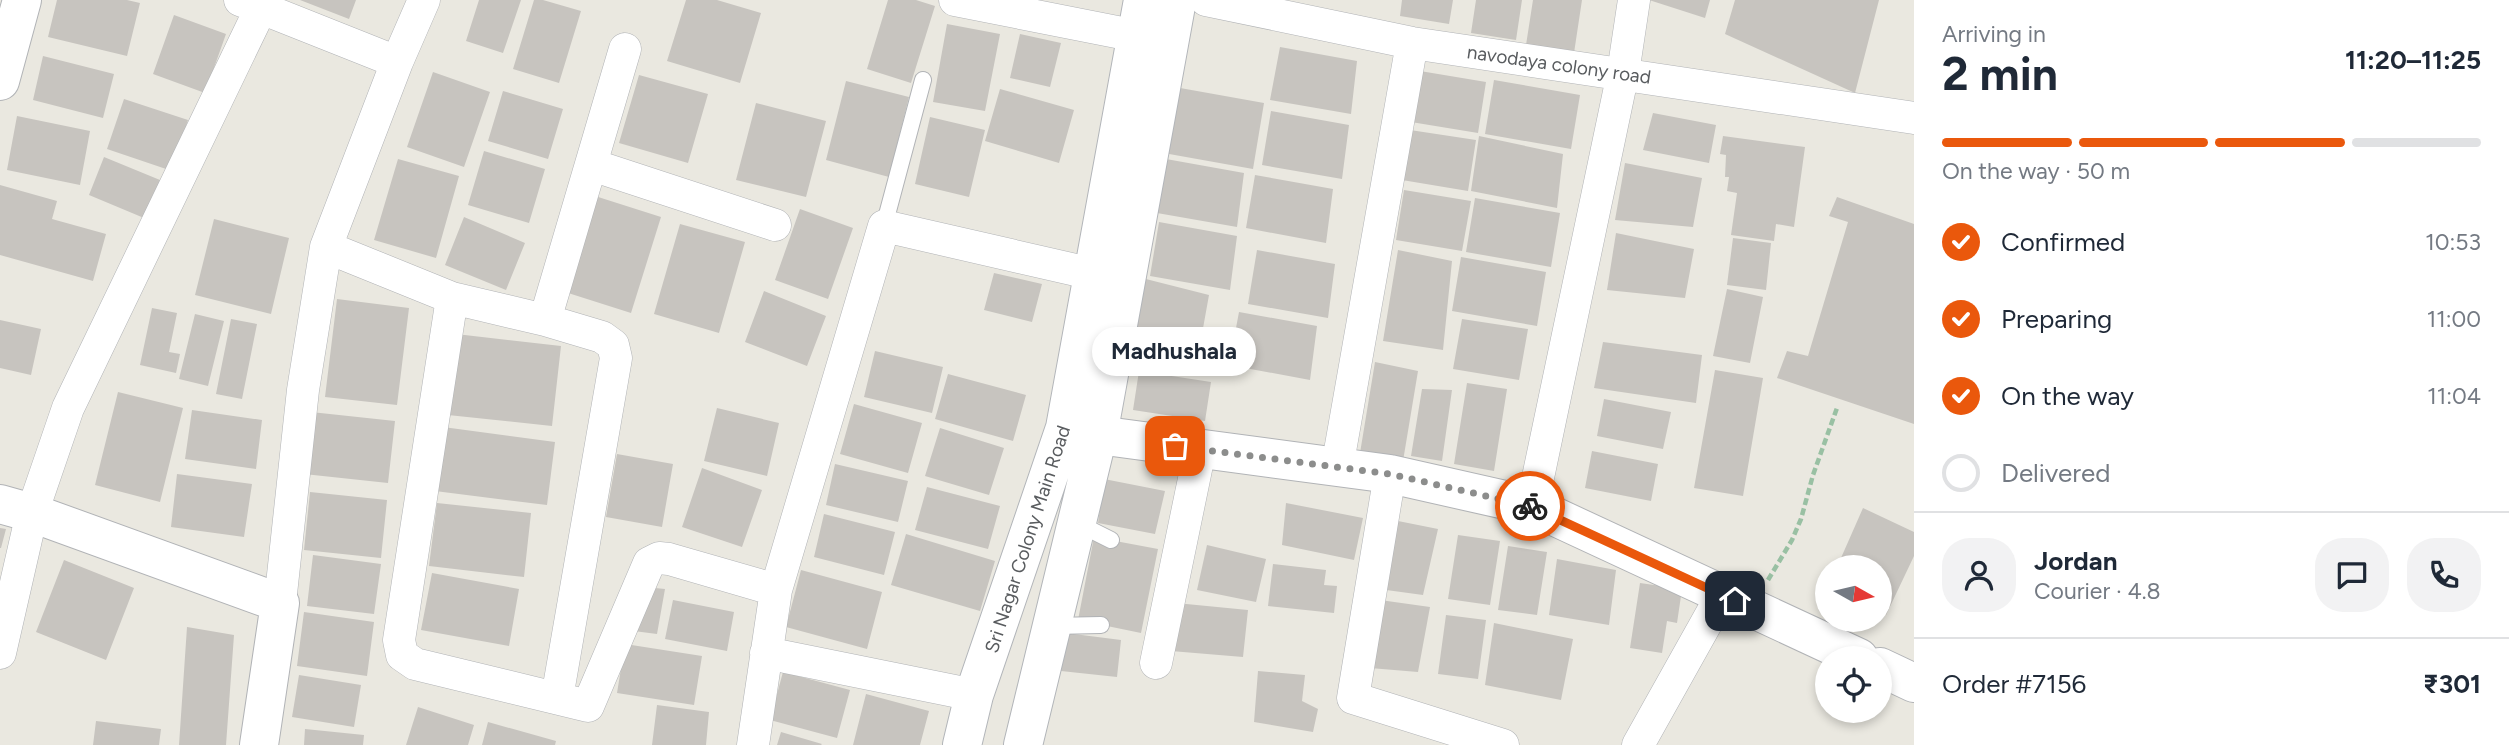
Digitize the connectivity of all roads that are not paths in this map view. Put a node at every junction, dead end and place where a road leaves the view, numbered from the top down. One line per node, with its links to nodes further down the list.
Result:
1 (22, 0): 14 (main road)
2 (424, 0): 11 (street)
3 (955, 0): 8 (street)
4 (1177, 0): 23 (main road, Sri Nagar Colony Main Road)
5 (1206, 0): 9 (street, navodaya colony road)
6 (1634, 0): 12 (street)
7 (251, 4): 11 (street); 28 (street)
8 (1140, 18): 20 (main road, Sri Nagar Colony Main Road)
9 (1412, 43): 12 (street, navodaya colony road); 25 (street)
10 (625, 49): 16 (street)
11 (397, 62): 19 (street)
12 (1623, 73): 15 (street, navodaya colony road); 27 (street)
13 (923, 80): 18 (lane)
14 (0, 81)
15 (1914, 118)
16 (592, 165): 17 (street); 22 (street)
17 (775, 225)
18 (884, 226): 20 (street); 31 (street)
19 (327, 247): 21 (street); 33 (street)
20 (1093, 274): 42 (main road, Sri Nagar Colony Main Road)
21 (452, 298): 22 (street); 43 (street)
22 (545, 320): 43 (street)
23 (1098, 435): 24 (main road); 29 (main road, Sri Nagar Colony Main Road)
24 (1200, 450): 25 (main road); 39 (street)
25 (1337, 468): 26 (main road)
26 (1390, 474): 27 (main road); 48 (street)
27 (1532, 506): 32 (main road)
28 (16, 509): 33 (main road); 37 (street)
29 (1077, 523): 30 (lane); 35 (main road, Sri Nagar Colony Main Road)
30 (1111, 540)
31 (776, 590): 38 (street); 43 (street)
32 (1735, 601): 36 (main road); 49 (street)
33 (280, 603): 44 (main road)
34 (1101, 625): 35 (lane)
35 (1052, 626): 47 (main road, Sri Nagar Colony Main Road)
36 (1833, 646)
37 (0, 653)
38 (766, 653): 42 (street); 45 (street)
39 (1156, 663)
40 (1892, 673): 41 (main road)
41 (1914, 684)
42 (974, 695): 46 (main road, Sri Nagar Colony Main Road)
43 (557, 698)
44 (258, 745)
45 (753, 745)
46 (962, 745)
47 (1023, 745)
48 (1503, 745)
49 (1638, 745)

